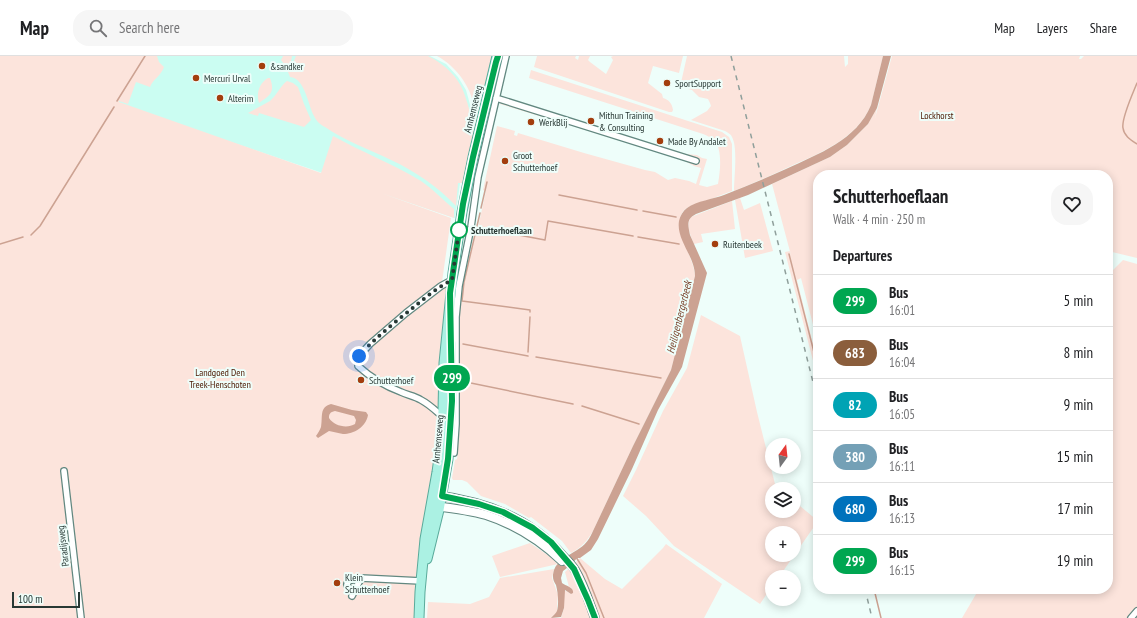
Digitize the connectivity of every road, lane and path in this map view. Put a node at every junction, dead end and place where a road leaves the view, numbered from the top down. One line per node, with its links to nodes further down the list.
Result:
1 (506, 56): 3 (street, Arnhemseweg)
2 (497, 58): 5 (main road, Arnhemseweg)
3 (496, 98): 4 (street); 8 (street, Arnhemseweg)
4 (696, 161)
5 (452, 280): 6 (main road, Arnhemseweg); 7 (street, Arnhemseweg)
6 (450, 299): 7 (main road, Arnhemseweg); 10 (main road, Arnhemseweg)
7 (443, 417): 10 (main road, Arnhemseweg)
8 (454, 453)
9 (64, 472): 16 (street, Paradijsweg)
10 (437, 496): 11 (main road, Arnhemseweg); 12 (main road)
11 (435, 506): 12 (main road); 13 (main road, Arnhemseweg)
12 (555, 551): 18 (main road)
13 (422, 580): 14 (street); 17 (main road, Arnhemseweg)
14 (360, 581): 14 (street)
15 (1137, 611): 19 (street)
16 (81, 618)
17 (418, 618)
18 (595, 618)
19 (1131, 618)

